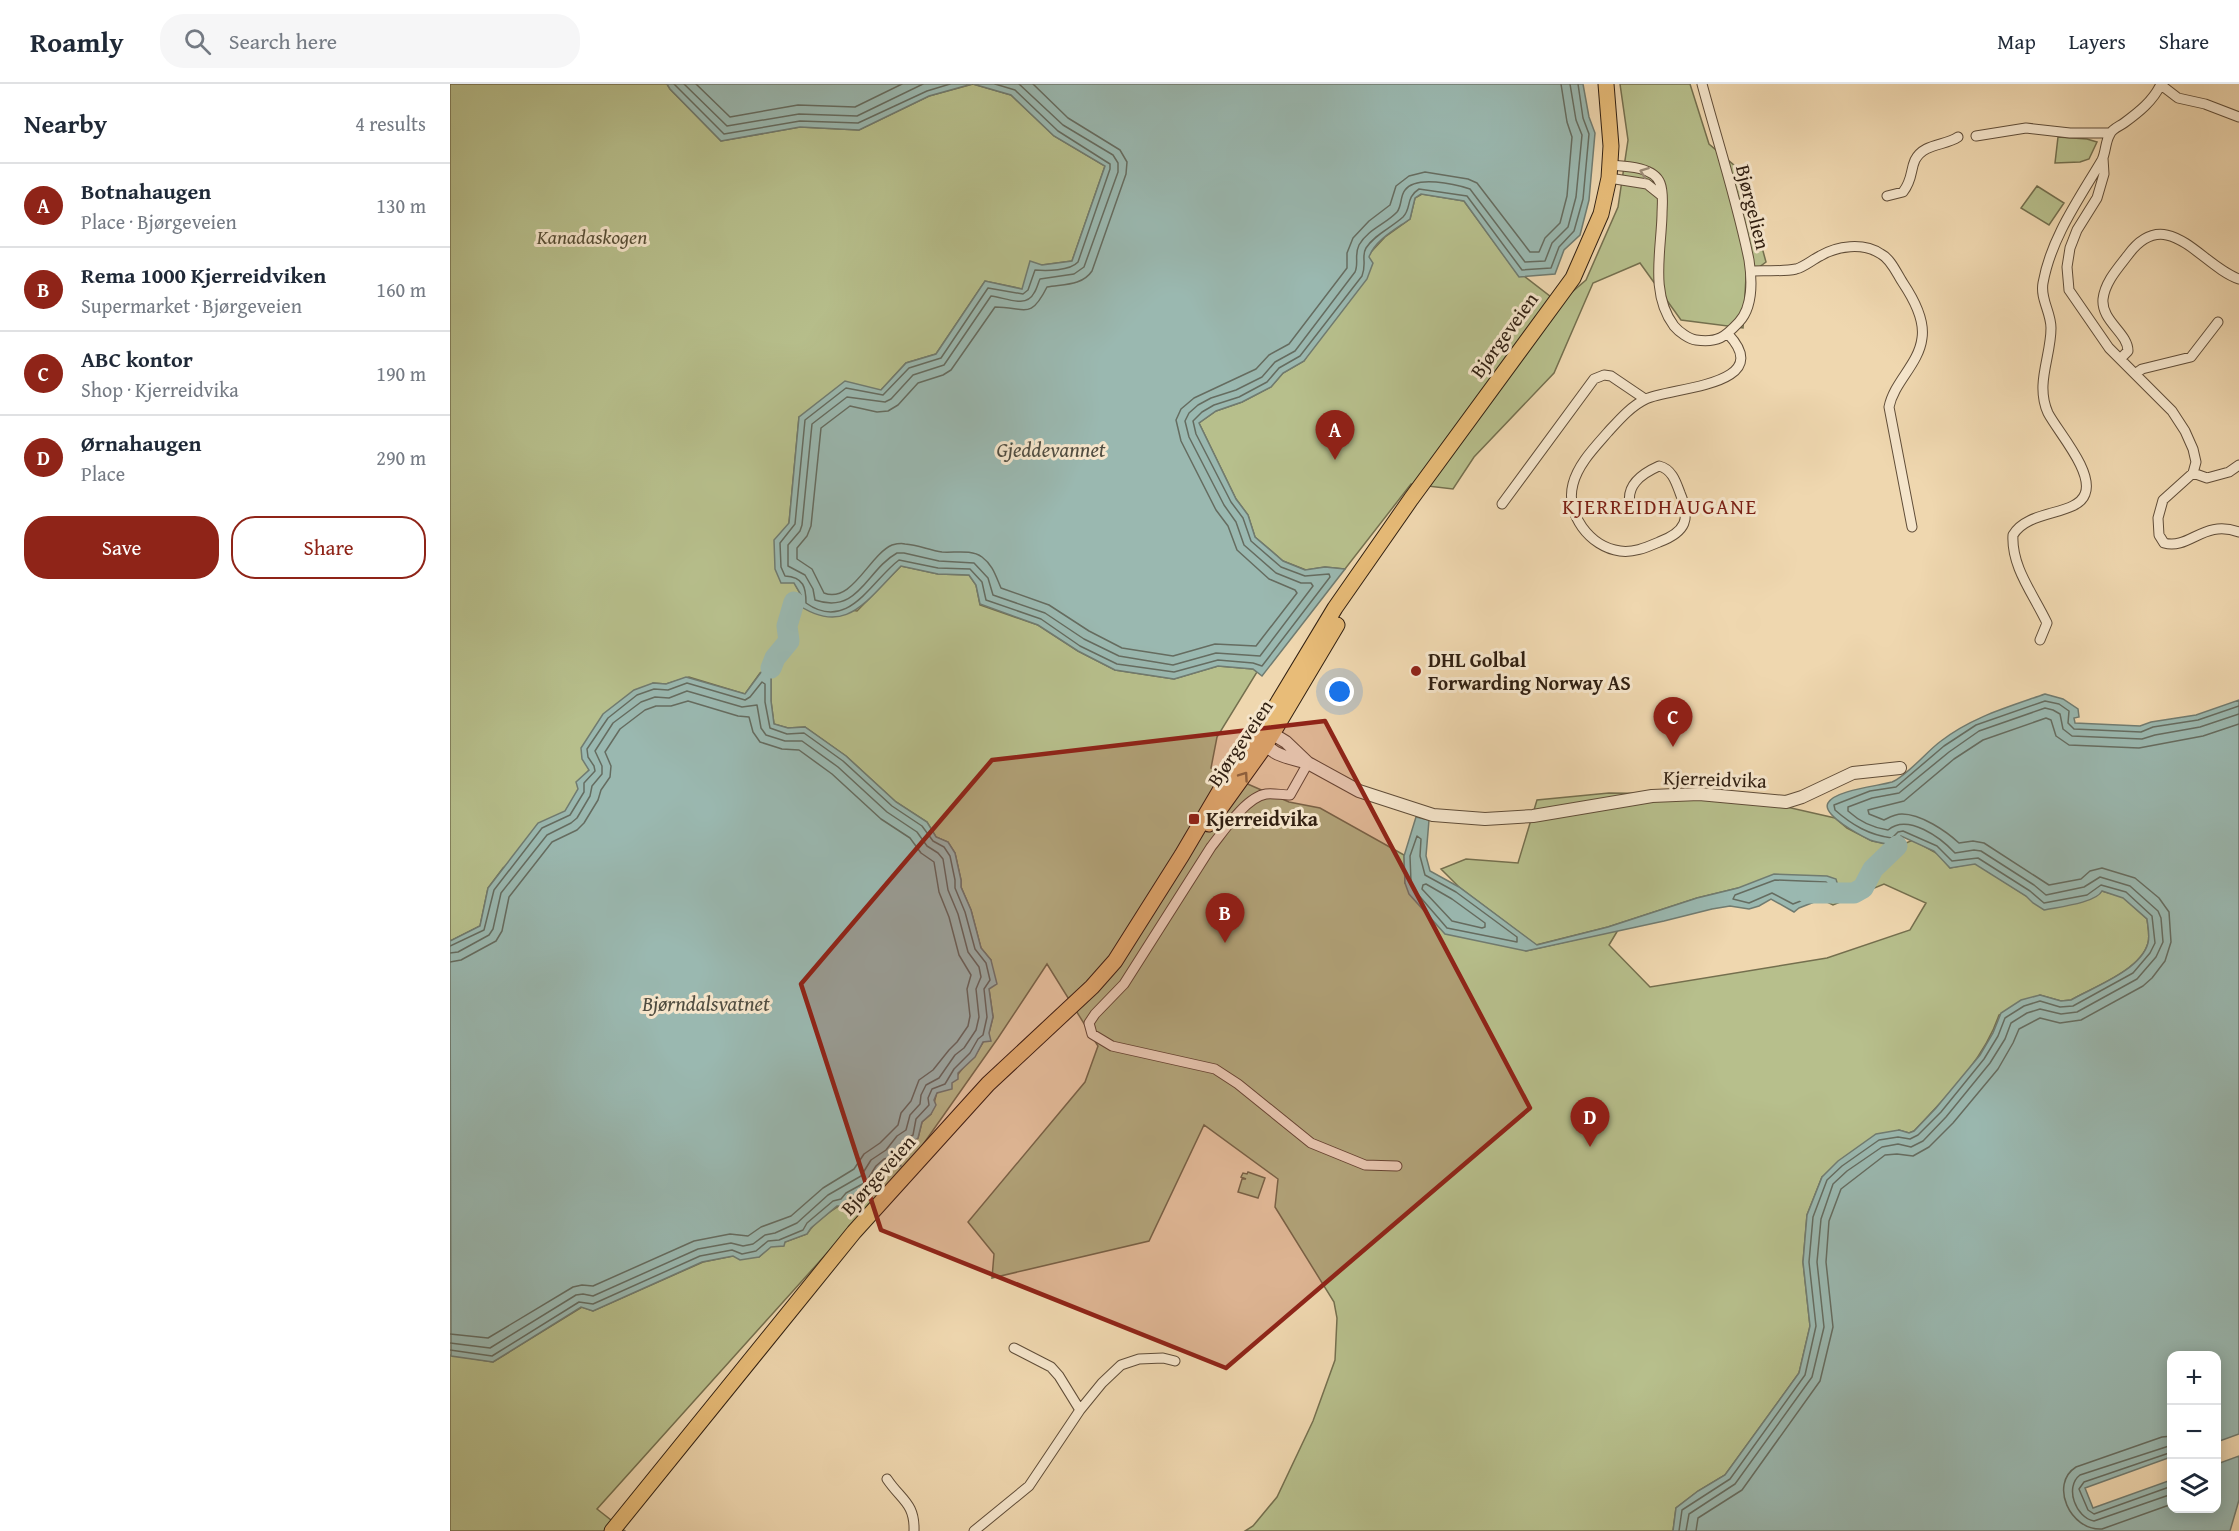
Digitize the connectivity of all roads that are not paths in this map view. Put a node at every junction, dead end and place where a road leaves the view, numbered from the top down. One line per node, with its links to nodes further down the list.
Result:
1 (1606, 84): 9 (main road, Bjørgeveien)
2 (1702, 84): 11 (street, Bjørgelien)
3 (2161, 84): 4 (street); 5 (street)
4 (2239, 117)
5 (2110, 133): 6 (street); 8 (street)
6 (1976, 136)
7 (1958, 137): 10 (street)
8 (2103, 158): 15 (street); 24 (street)
9 (1610, 171): 14 (street); 25 (main road, Bjørgeveien)
10 (1887, 196)
11 (1750, 271): 14 (street, Bjørgelien); 22 (street)
12 (2239, 279): 15 (street)
13 (2218, 322): 16 (street)
14 (1728, 334): 17 (street)
15 (2120, 359): 16 (street)
16 (2135, 374): 19 (street)
17 (1645, 399): 20 (street); 21 (street)
18 (2239, 465): 19 (street)
19 (2193, 473): 23 (street)
20 (1502, 504)
21 (1631, 508)
22 (1912, 527)
23 (2239, 532)
24 (2040, 640)
25 (1266, 738): 26 (street, Kjerreidvika); 33 (main road, Bjørgeveien)
26 (1308, 763): 27 (street, Kjerreidvika); 28 (street, Bjørgeveien)
27 (1900, 768)
28 (1397, 1166)
29 (1014, 1348): 31 (street)
30 (1175, 1361): 31 (street)
31 (1080, 1410): 35 (street)
32 (887, 1479): 34 (street)
33 (612, 1531)
34 (914, 1531)
35 (974, 1531)

